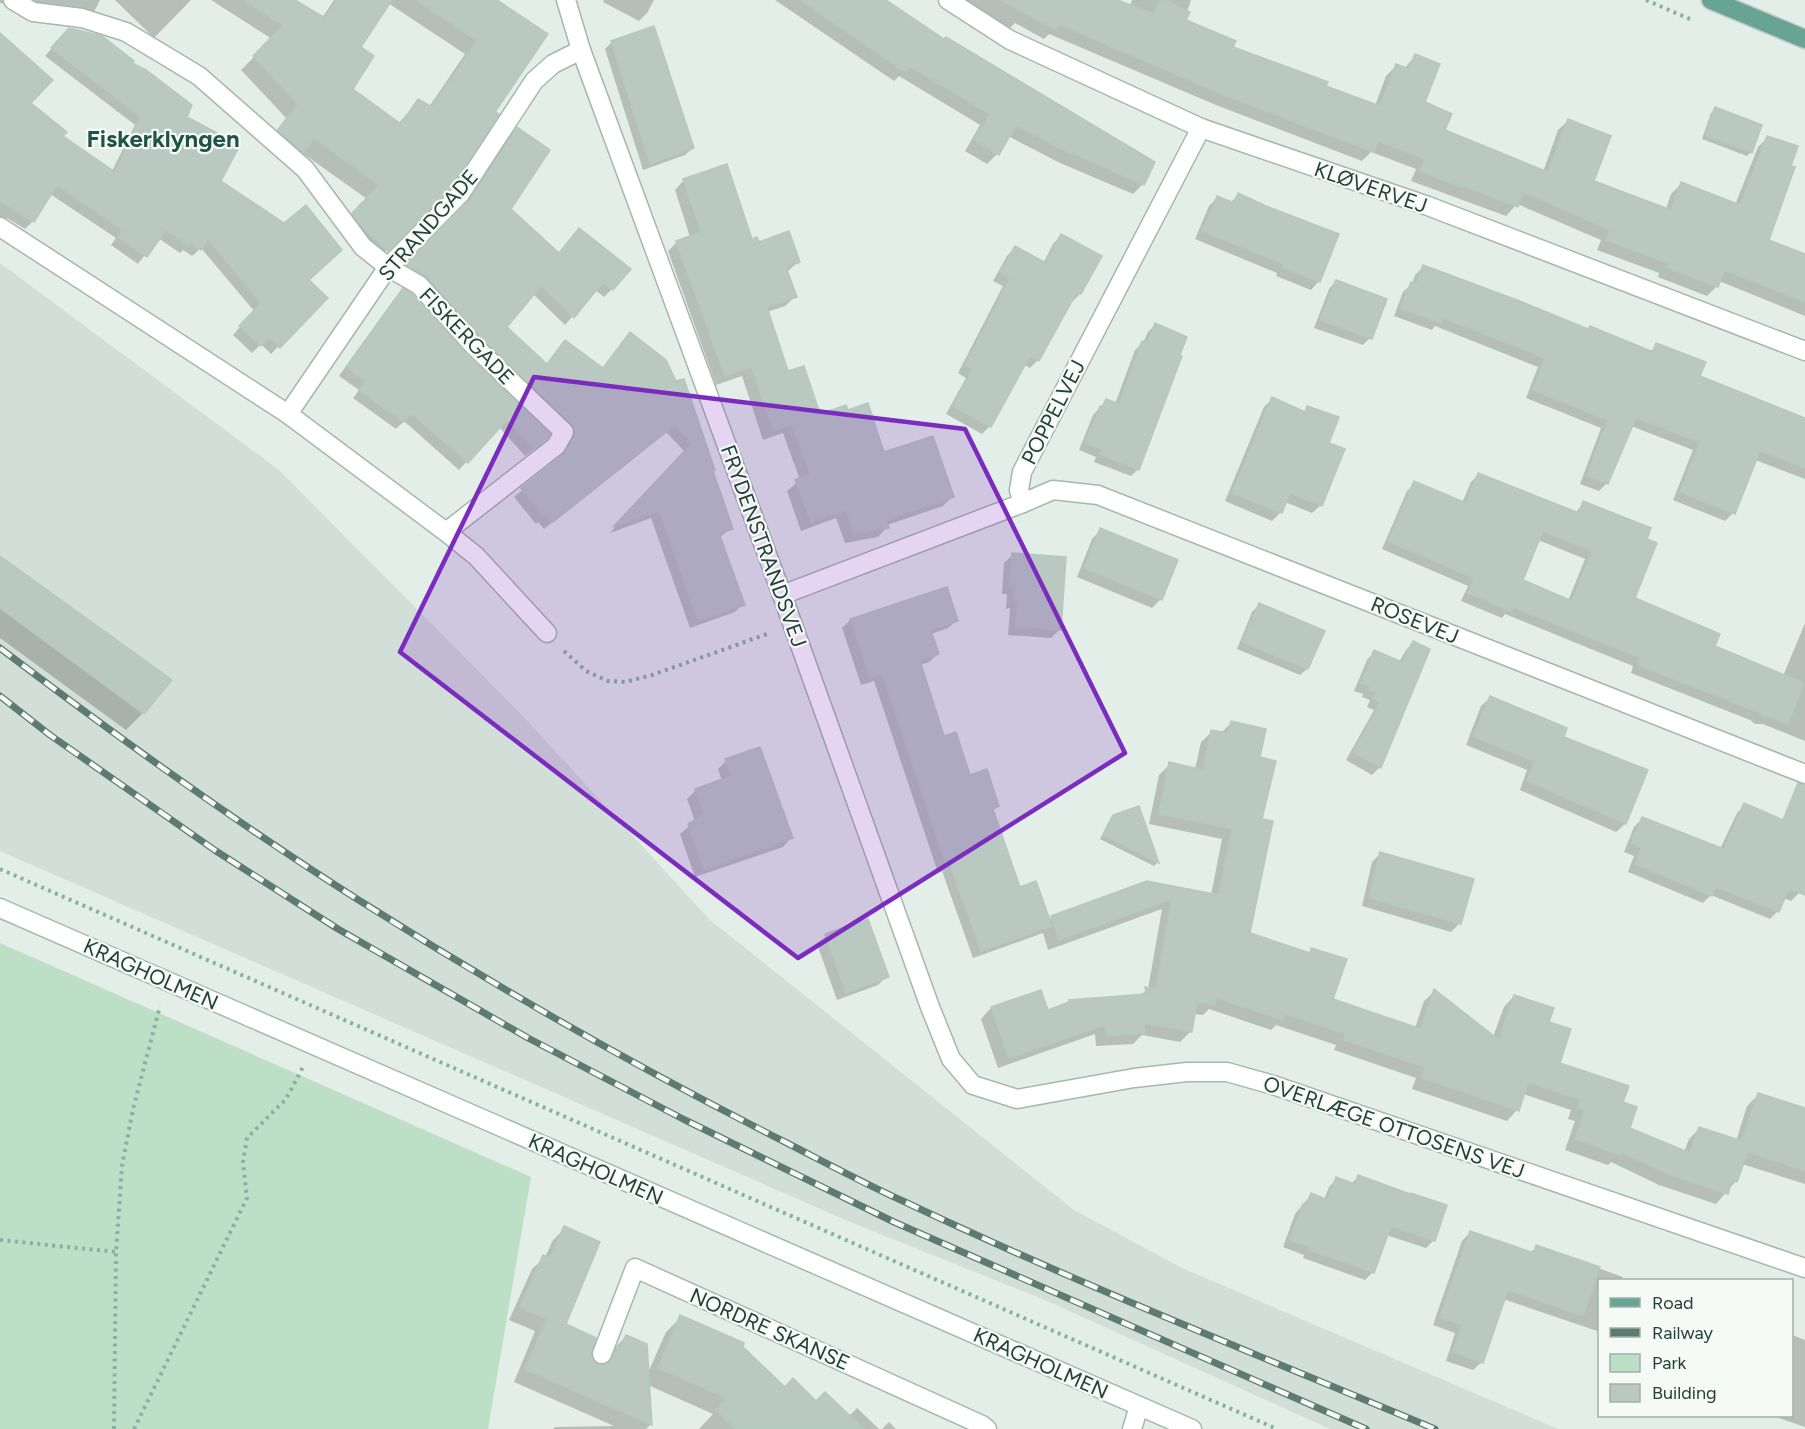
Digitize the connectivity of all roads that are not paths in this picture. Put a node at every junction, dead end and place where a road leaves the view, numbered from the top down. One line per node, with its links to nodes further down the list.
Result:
1 (13, 0): 9 (street, FISKERGADE)
2 (566, 0): 6 (street, FRYDENSTRANDSVEJ)
3 (948, 0): 7 (street, KLØVERVEJ)
4 (1711, 0): 5 (main road)
5 (1805, 39)
6 (581, 50): 9 (street, STRANDGADE); 14 (street, FRYDENSTRANDSVEJ)
7 (1201, 128): 10 (street, KLØVERVEJ); 12 (street, POPPELVEJ)
8 (0, 227): 11 (street)
9 (388, 267): 11 (street, STRANDGADE); 13 (street, FISKERGADE)
10 (1805, 351)
11 (288, 414): 13 (street)
12 (1023, 503): 14 (street); 16 (street, ROSEVEJ)
13 (446, 532): 15 (street)
14 (782, 595): 18 (street, FRYDENSTRANDSVEJ)
15 (547, 633)
16 (1805, 774)
17 (0, 908): 21 (street, KRAGHOLMEN)
18 (973, 1085): 19 (street, OVERLÆGE OTTOSENS VEJ)
19 (1805, 1268)
20 (602, 1354): 22 (street, NORDRE SKANSE)
21 (1139, 1406): 23 (street); 24 (street, KRAGHOLMEN)
22 (987, 1429)
23 (1132, 1429)
24 (1192, 1429)

